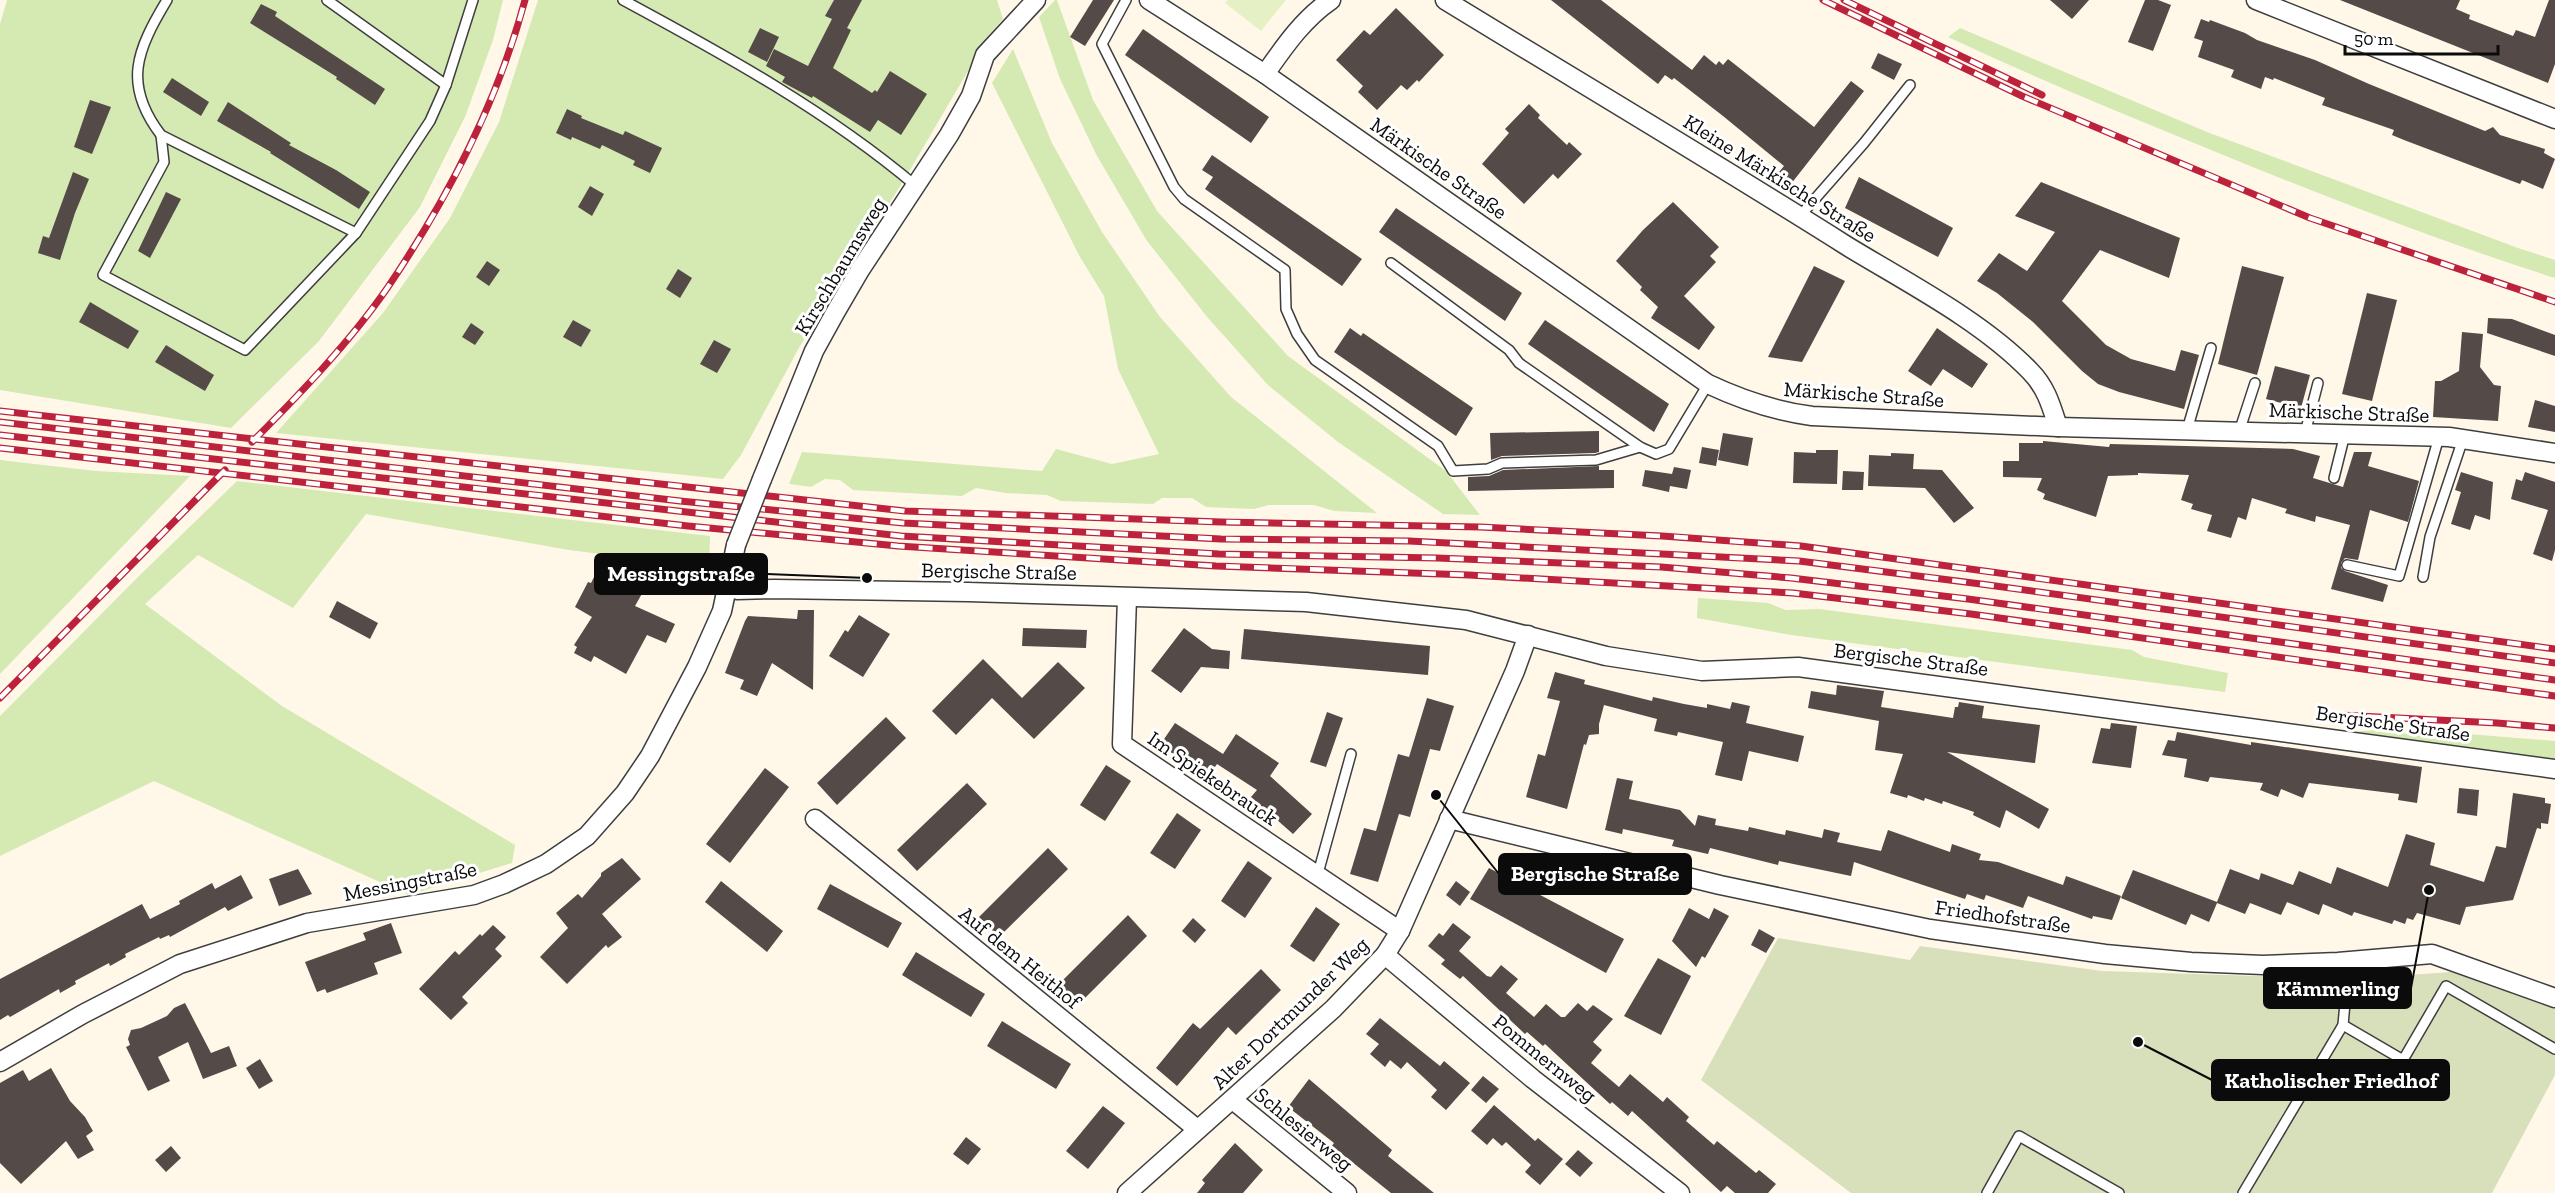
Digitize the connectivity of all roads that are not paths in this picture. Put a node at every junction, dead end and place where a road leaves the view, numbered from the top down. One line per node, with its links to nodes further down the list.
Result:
1 (167, 0): 15 (lane)
2 (327, 0): 12 (lane)
3 (473, 0): 12 (lane)
4 (623, 0): 16 (lane)
5 (1036, 0): 16 (street, Kirschbaumsweg)
6 (1126, 0): 31 (lane)
7 (1149, 0): 11 (street, Märkische Straße)
8 (1331, 0): 11 (street)
9 (1445, 0): 17 (street, Kleine Märkische Straße)
10 (2256, 0): 14 (street)
11 (1265, 74): 23 (street, Märkische Straße)
12 (446, 85): 18 (lane)
13 (1910, 86): 17 (lane)
14 (2555, 119)
15 (160, 135): 18 (lane); 18 (lane)
16 (916, 186): 36 (street, Kirschbaumsweg, bridge)
17 (1800, 216): 24 (street, Kleine Märkische Straße)
18 (356, 233)
19 (1391, 263): 31 (lane)
20 (2211, 348): 25 (lane)
21 (2255, 382): 26 (lane)
22 (2318, 383): 27 (lane)
23 (1708, 384): 24 (street, Märkische Straße); 31 (lane)
24 (2058, 427): 25 (street, Märkische Straße)
25 (2187, 430): 26 (street, Märkische Straße)
26 (2239, 432): 27 (street, Märkische Straße)
27 (2305, 433): 28 (street, Märkische Straße)
28 (2345, 434): 29 (street, Märkische Straße); 33 (lane)
29 (2439, 437): 30 (street, Märkische Straße); 34 (lane)
30 (2463, 439): 32 (street, Märkische Straße); 35 (lane)
31 (1640, 447)
32 (2555, 453)
33 (2334, 478)
34 (2347, 565)
35 (2423, 577)
36 (729, 581): 37 (street, Bergische Straße); 50 (street, Messingstraße)
37 (1127, 597): 38 (street, Bergische Straße); 43 (street, Im Spiekebrauck)
38 (1528, 635): 40 (street, Bergische Straße); 42 (street, Alter Dortmunder Weg)
39 (1351, 754): 43 (lane)
40 (2555, 769)
41 (815, 819): 52 (street, Auf dem Heithof)
42 (1449, 819): 44 (street, Alter Dortmunder Weg); 46 (street, Friedhofstraße)
43 (1317, 877): 44 (street, Im Spiekebrauck)
44 (1400, 931): 45 (street, Alter Dortmunder Weg)
45 (1385, 955): 51 (street, Alter Dortmunder Weg); 55 (street, Pommernweg)
46 (2338, 962): 47 (street, Friedhofstraße); 48 (lane)
47 (2555, 998)
48 (2343, 1024): 49 (lane); 58 (lane)
49 (2555, 1049)
50 (0, 1062)
51 (1233, 1100): 52 (street, Alter Dortmunder Weg); 54 (street, Schlesierweg)
52 (1197, 1130): 53 (street, Alter Dortmunder Weg)
53 (1127, 1193)
54 (1347, 1193)
55 (1680, 1193)
56 (1988, 1193): 57 (lane)
57 (2119, 1193)
58 (2243, 1193)

